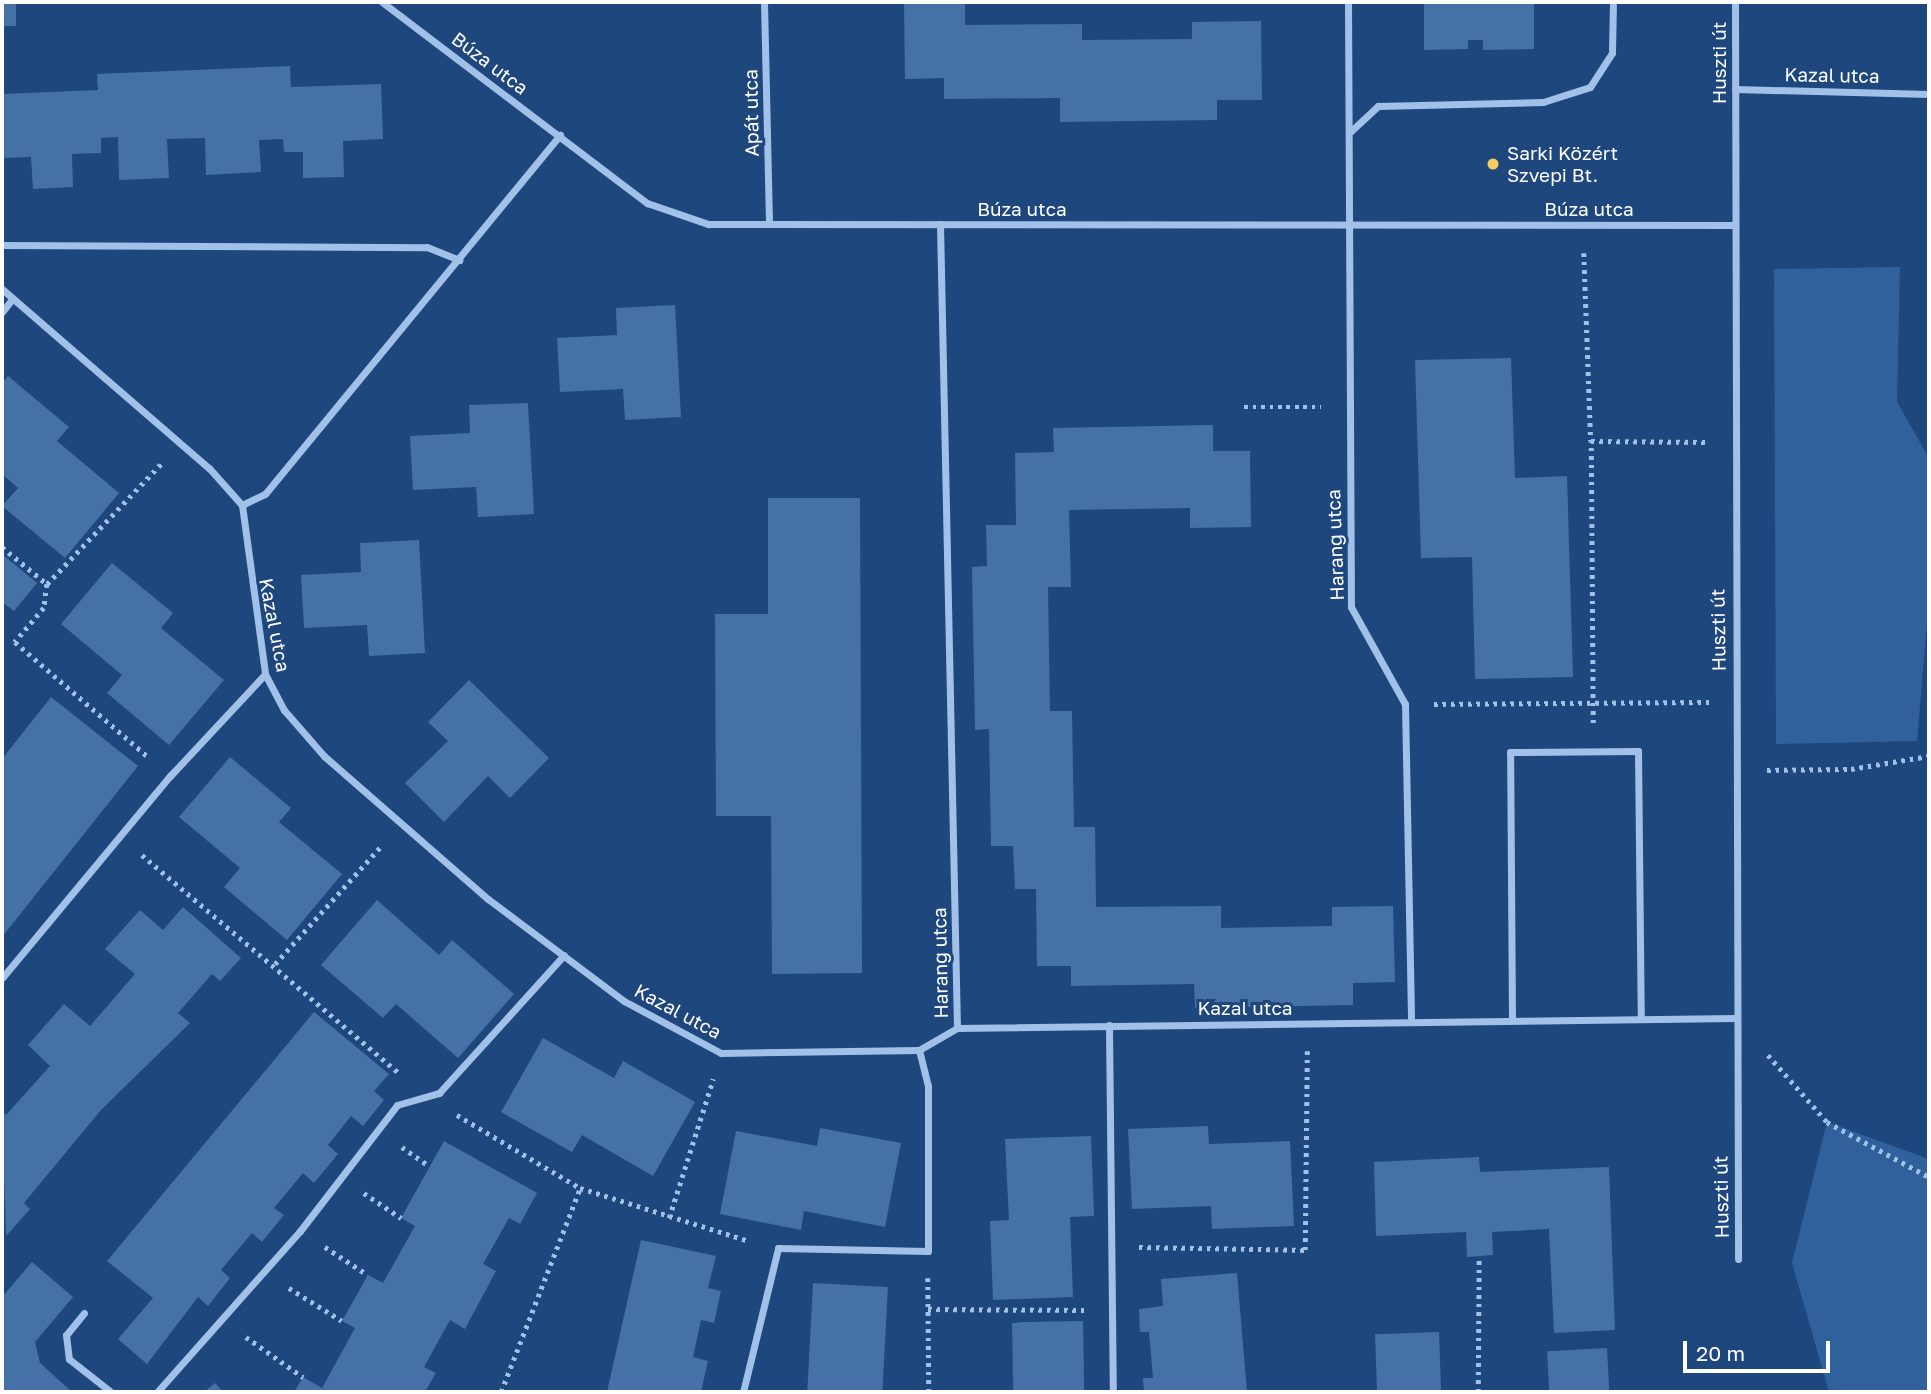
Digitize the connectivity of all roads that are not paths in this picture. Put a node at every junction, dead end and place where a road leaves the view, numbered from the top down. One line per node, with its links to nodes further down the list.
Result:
1 (382, 2): 9 (street, Búza utca)
2 (764, 2): 10 (street, Apát utca)
3 (1348, 2): 8 (street, Harang utca)
4 (1614, 2): 8 (street)
5 (1735, 2): 6 (street, Huszti út)
6 (1735, 89): 7 (street, Kazal utca); 13 (street, Huszti út)
7 (1929, 93)
8 (1350, 133): 12 (street, Harang utca)
9 (560, 135): 10 (street, Búza utca); 15 (street)
10 (769, 224): 11 (street, Búza utca)
11 (940, 224): 12 (street, Búza utca); 28 (street, Harang utca)
12 (1348, 225): 13 (street, Búza utca); 24 (street, Harang utca)
13 (1734, 225): 23 (street, Huszti út)
14 (2, 245): 15 (street)
15 (459, 260): 19 (street)
16 (2, 289): 17 (street)
17 (12, 299): 18 (street); 19 (street)
18 (2, 312)
19 (242, 505): 20 (street, Kazal utca)
20 (265, 674): 21 (street, Kazal utca); 22 (street)
21 (564, 955): 29 (street, Kazal utca); 33 (street)
22 (2, 978)
23 (1735, 1018): 26 (street, Kazal utca); 30 (street, Huszti út)
24 (1411, 1019): 25 (street, Kazal utca); 27 (street, Kazal utca)
25 (1512, 1019): 26 (street, Kazal utca); 26 (street)
26 (1641, 1019)
27 (1109, 1025): 28 (street, Kazal utca); 35 (street)
28 (957, 1028): 29 (street, Kazal utca)
29 (919, 1050): 34 (street)
30 (1738, 1259)
31 (84, 1313): 32 (street)
32 (111, 1392)
33 (157, 1392)
34 (743, 1392)
35 (1113, 1392)

